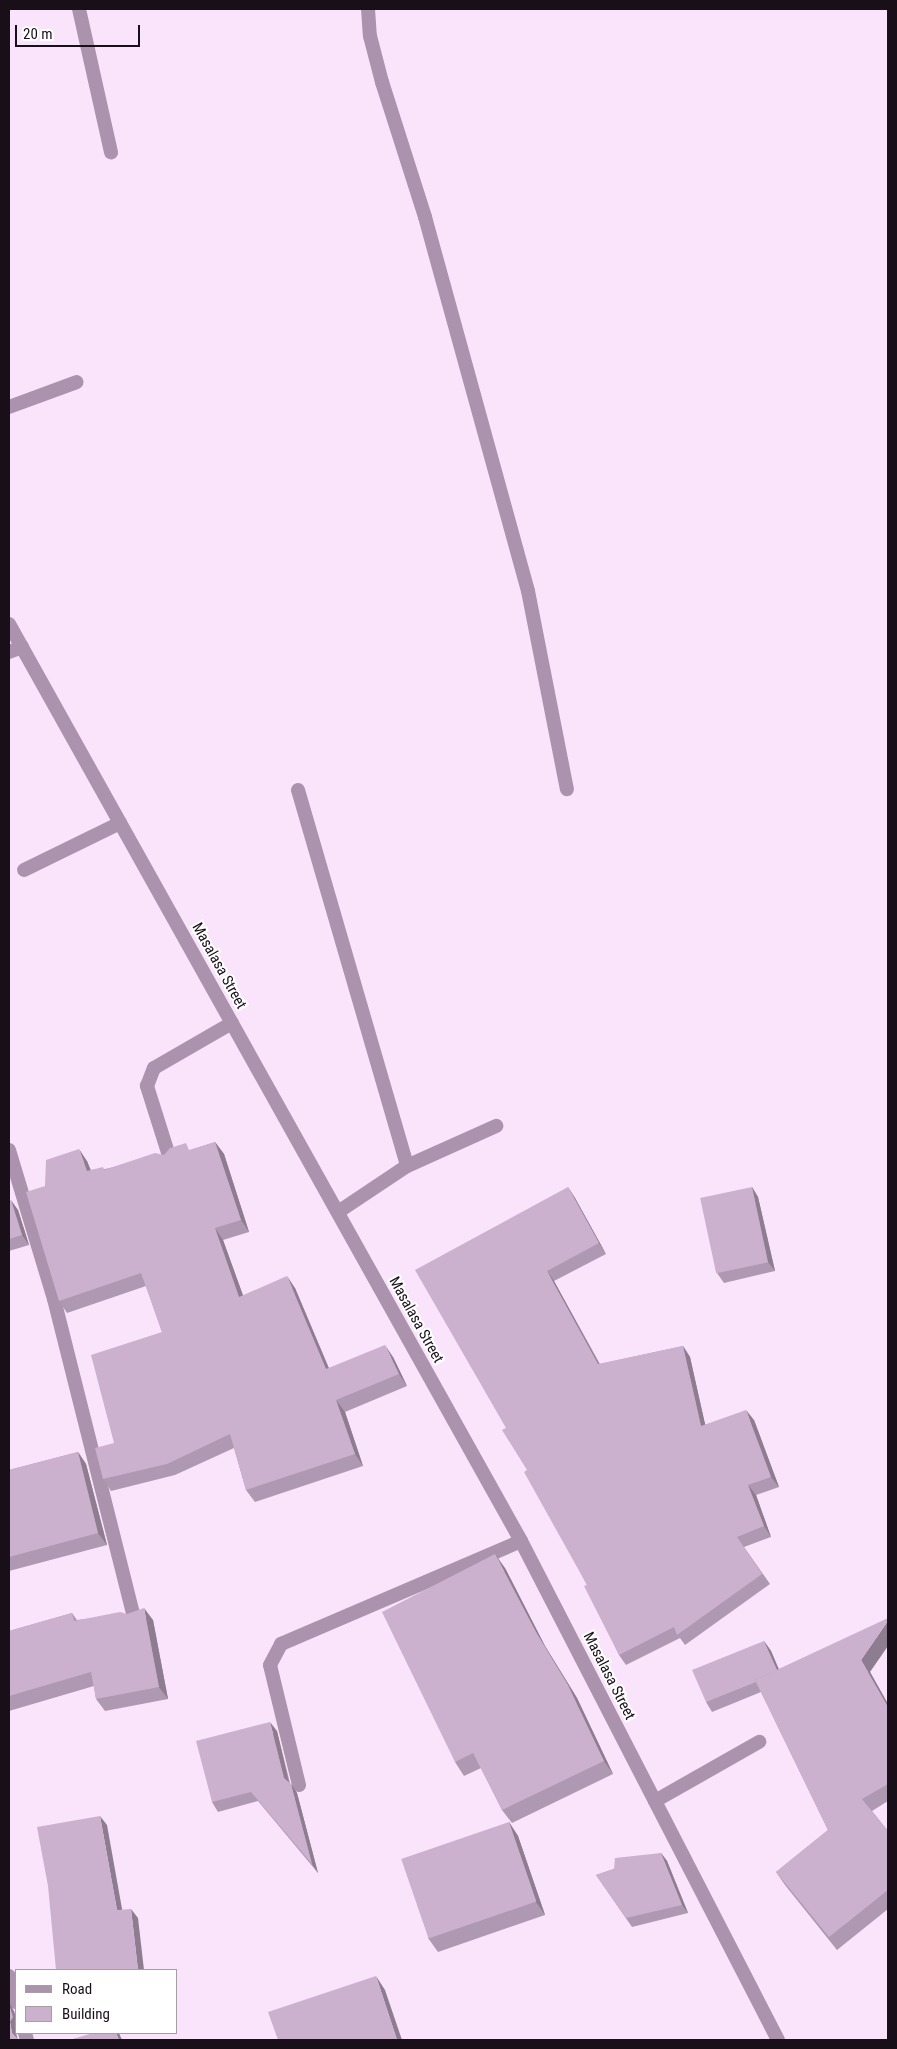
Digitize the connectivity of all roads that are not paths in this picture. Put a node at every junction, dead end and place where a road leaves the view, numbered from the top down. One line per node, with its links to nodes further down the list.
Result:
1 (79, 9): 3 (street)
2 (368, 9): 8 (street)
3 (111, 152)
4 (76, 382): 5 (street)
5 (9, 407)
6 (9, 624): 7 (street, Masalasa Street)
7 (15, 649): 10 (street, Masalasa Street)
8 (567, 789)
9 (298, 790): 16 (street)
10 (120, 822): 11 (street); 12 (street, Masalasa Street)
11 (24, 870)
12 (232, 1023): 15 (street); 17 (street, Masalasa Street)
13 (496, 1126): 16 (street)
14 (9, 1150): 19 (street)
15 (170, 1159)
16 (407, 1166): 17 (street)
17 (338, 1212): 18 (street, Masalasa Street)
18 (521, 1541): 21 (street); 22 (street, Masalasa Street)
19 (134, 1618)
20 (759, 1742): 22 (street)
21 (299, 1785)
22 (655, 1801): 25 (street, Masalasa Street)
23 (9, 1976): 24 (street)
24 (15, 1998)
25 (778, 2040)

